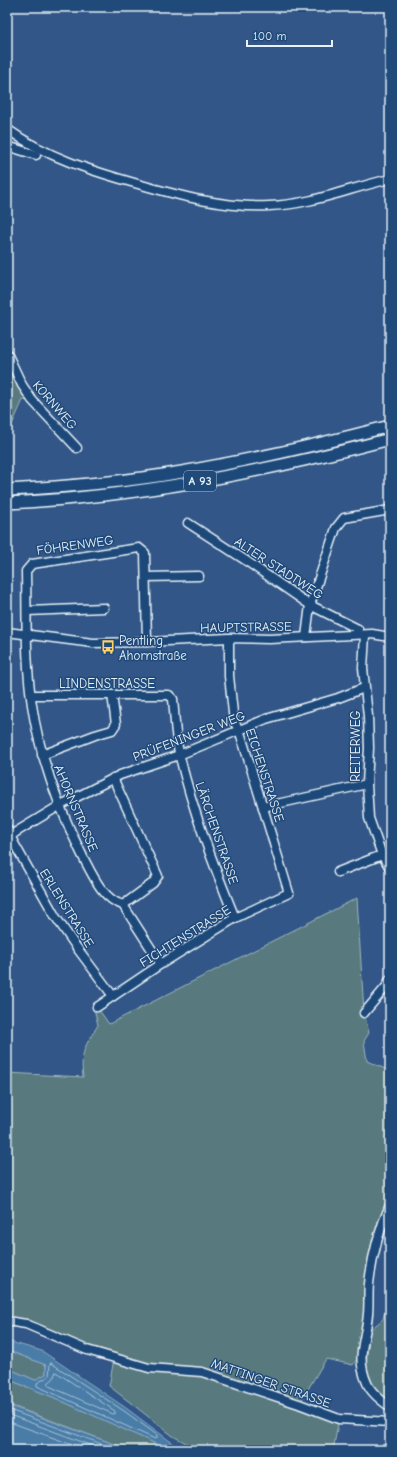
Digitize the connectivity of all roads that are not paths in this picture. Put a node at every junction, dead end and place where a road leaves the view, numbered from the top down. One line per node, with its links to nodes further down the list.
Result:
1 (7, 129): 4 (street)
2 (7, 146): 3 (street)
3 (36, 155)
4 (390, 179)
5 (7, 354): 8 (street, KORNWEG)
6 (390, 426): 9 (highway, A 93)
7 (390, 439): 10 (highway, A 93)
8 (77, 448)
9 (7, 490)
10 (7, 503)
11 (390, 510): 15 (street)
12 (188, 523): 15 (street, ALTER STADTWEG)
13 (199, 576): 14 (street)
14 (146, 577): 17 (street, FÖHRENWEG); 25 (street, FÖHRENWEG)
15 (310, 605): 18 (street, ALTER STADTWEG); 22 (street)
16 (104, 608): 17 (street)
17 (27, 611): 20 (street, FÖHRENWEG)
18 (358, 629)
19 (7, 632): 20 (street, HAUPTSTRASSE)
20 (26, 635): 25 (street, HAUPTSTRASSE); 27 (street, AHORNSTRASSE)
21 (365, 635): 22 (street, HAUPTSTRASSE); 23 (street, HAUPTSTRASSE); 26 (street, REITERWEG)
22 (306, 637): 24 (street, HAUPTSTRASSE)
23 (390, 637)
24 (229, 638): 25 (street, HAUPTSTRASSE); 29 (street, EICHENSTRASSE)
25 (147, 642)
26 (364, 688): 29 (street, PRÜFENINGER WEG); 33 (street, REITERWEG)
27 (31, 694): 28 (street, LINDENSTRASSE); 30 (street, AHORNSTRASSE)
28 (112, 695): 30 (street); 31 (street, LINDENSTRASSE)
29 (239, 729): 31 (street, PRÜFENINGER WEG); 35 (street, EICHENSTRASSE)
30 (42, 754): 34 (street, AHORNSTRASSE)
31 (179, 755): 32 (street, PRÜFENINGER WEG); 43 (street, LÄRCHENSTRASSE)
32 (113, 778): 34 (street, PRÜFENINGER WEG); 42 (street)
33 (367, 784): 35 (street); 38 (street, REITERWEG)
34 (59, 806): 37 (street, PRÜFENINGER WEG); 42 (street, AHORNSTRASSE)
35 (263, 807): 41 (street, EICHENSTRASSE)
36 (7, 828): 37 (street, ERLENSTRASSE)
37 (9, 839): 46 (street, ERLENSTRASSE)
38 (382, 855): 39 (street, REITERWEG); 40 (street)
39 (390, 868)
40 (338, 872)
41 (289, 893): 43 (street, FICHTENSTRASSE)
42 (123, 905): 44 (street, AHORNSTRASSE)
43 (235, 918): 44 (street, FICHTENSTRASSE)
44 (161, 964): 46 (street, FICHTENSTRASSE)
45 (390, 979): 48 (street)
46 (112, 996): 47 (street, FICHTENSTRASSE)
47 (97, 1007)
48 (364, 1013)
49 (390, 1204): 51 (street)
50 (7, 1321): 52 (street, MATTINGER STRASSE)
51 (390, 1407)
52 (390, 1422)

